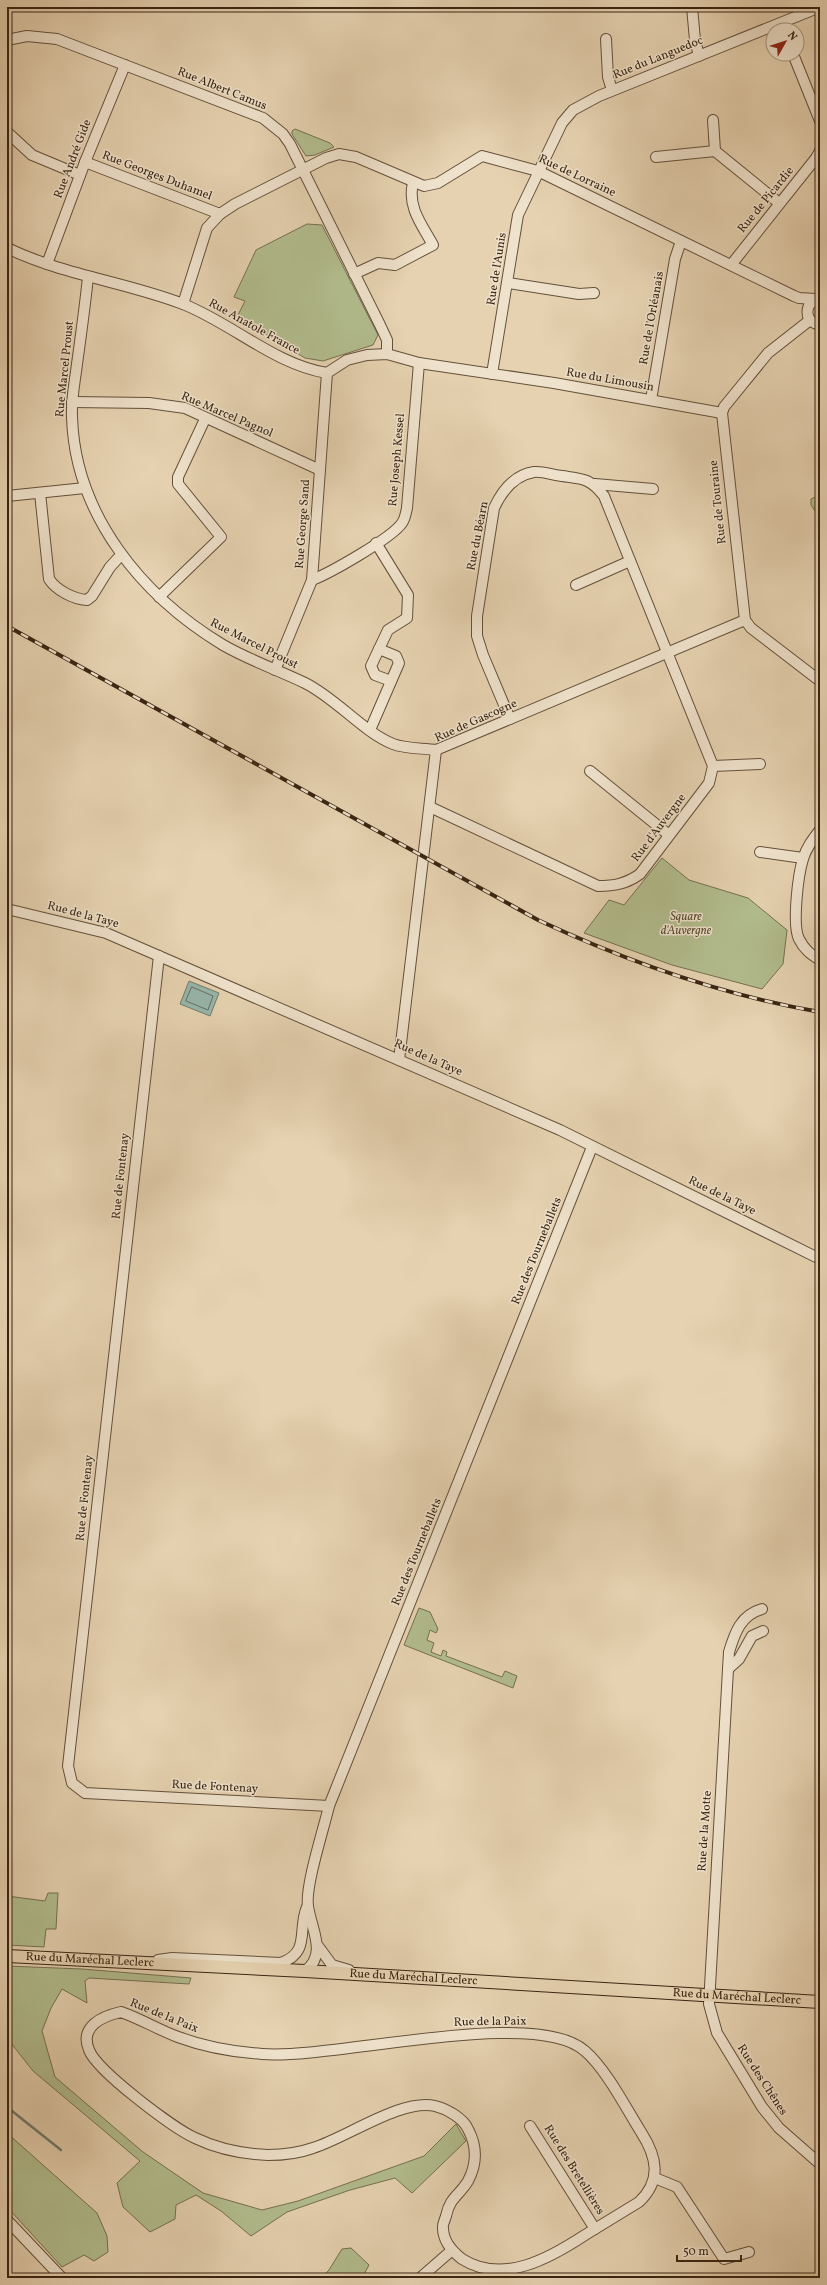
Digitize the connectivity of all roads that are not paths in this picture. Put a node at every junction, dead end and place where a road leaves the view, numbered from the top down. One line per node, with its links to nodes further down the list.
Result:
1 (692, 7): 7 (street)
2 (820, 7): 3 (street, Rue du Languedoc)
3 (790, 22)
4 (765, 32): 7 (street, Rue du Languedoc)
5 (606, 39): 10 (street)
6 (7, 40): 9 (street, Rue Albert Camus)
7 (699, 56): 10 (street, Rue du Languedoc)
8 (796, 62): 12 (street)
9 (125, 65): 17 (street, Rue André Gide); 18 (street, Rue Albert Camus)
10 (612, 90): 19 (street, Rue du Languedoc)
11 (713, 120): 15 (street)
12 (820, 122)
13 (7, 132): 20 (street)
14 (820, 150): 22 (street, Rue de Picardie)
15 (715, 151): 16 (street); 22 (street)
16 (656, 157)
17 (85, 162): 20 (street, Rue André Gide); 23 (street, Rue Georges Duhamel)
18 (303, 170): 21 (street, Rue de Lorraine); 23 (street, Rue de Lorraine); 28 (street, Rue Albert Camus)
19 (538, 170): 21 (street, Rue de Lorraine); 24 (street, Rue de Lorraine); 30 (street, Rue de l'Aunis)
20 (80, 175): 26 (street, Rue André Gide)
21 (413, 183): 28 (street)
22 (780, 203): 27 (street, Rue de Picardie)
23 (220, 214): 34 (street, Rue de Lorraine)
24 (681, 241): 27 (street, Rue de Lorraine); 41 (street, Rue de l'Orléanais)
25 (7, 248): 26 (street, Rue Anatole France)
26 (47, 264): 29 (street, Rue Anatole France)
27 (731, 265): 32 (street, Rue de Lorraine)
28 (354, 274): 37 (street, Rue Albert Camus)
29 (88, 277): 34 (street, Rue Anatole France); 42 (street, Rue Marcel Proust)
30 (508, 283): 31 (street); 40 (street, Rue de l'Aunis)
31 (594, 293)
32 (799, 298): 33 (street, Rue de Lorraine); 35 (street)
33 (818, 298): 35 (street)
34 (183, 304): 39 (street, Rue Anatole France)
35 (809, 317): 36 (street); 43 (street)
36 (820, 326)
37 (386, 354): 38 (street); 39 (street)
38 (419, 363): 40 (street); 51 (street, Rue Joseph Kessel)
39 (327, 373): 45 (street, Rue George Sand)
40 (492, 374): 41 (street, Rue du Limousin)
41 (651, 400): 43 (street, Rue du Limousin)
42 (72, 402): 44 (street, Rue Marcel Pagnol); 47 (street, Rue Marcel Proust)
43 (722, 413): 57 (street, Rue de Touraine)
44 (205, 418): 45 (street, Rue Marcel Pagnol); 56 (street)
45 (320, 470): 54 (street, Rue George Sand)
46 (595, 484): 48 (street, Rue du Béarn); 53 (street); 63 (street, Rue du Béarn)
47 (84, 488): 49 (street); 52 (street, Rue Marcel Proust)
48 (653, 489)
49 (40, 494): 50 (street); 52 (street)
50 (7, 496)
51 (376, 543): 54 (street, Rue Joseph Kessel); 58 (street)
52 (121, 555): 56 (street, Rue Marcel Proust)
53 (630, 561): 55 (street); 59 (street)
54 (312, 580): 60 (street, Rue George Sand)
55 (576, 585)
56 (159, 597): 60 (street, Rue Marcel Proust)
57 (745, 620): 59 (street, Rue de Gascogne); 62 (street)
58 (379, 649): 61 (street); 61 (street)
59 (668, 651): 63 (street, Rue de Gascogne); 67 (street)
60 (275, 670): 64 (street, Rue Marcel Proust)
61 (391, 681): 64 (street)
62 (820, 681)
63 (510, 719): 65 (street, Rue de Gascogne)
64 (370, 730): 65 (street, Rue Marcel Proust)
65 (436, 750): 69 (street, Rue de Gascogne)
66 (760, 764): 67 (street)
67 (713, 766): 71 (street, Rue d'Auvergne)
68 (590, 771): 71 (street)
69 (430, 806): 71 (street, Rue d'Auvergne); 77 (street, Rue de Gascogne)
70 (820, 830): 73 (street)
71 (669, 835)
72 (760, 852): 73 (street)
73 (803, 858): 76 (street)
74 (11, 910): 75 (street, Rue de la Taye)
75 (160, 956): 77 (street, Rue de la Taye); 83 (street, Rue de Fontenay)
76 (820, 960)
77 (399, 1060): 78 (street, Rue de la Taye)
78 (592, 1147): 79 (street, Rue de la Taye); 83 (street, Rue des Tourneballets)
79 (820, 1259)
80 (762, 1609): 82 (street, Rue de la Motte)
81 (763, 1632): 82 (street)
82 (728, 1669): 90 (street, Rue de la Motte)
83 (329, 1806): 84 (street, Rue des Tourneballets)
84 (308, 1906): 85 (street, Rue des Tourneballets); 87 (street)
85 (317, 1945): 88 (street, Rue des Tourneballets); 89 (street)
86 (7, 1956): 87 (main road, Rue du Maréchal Leclerc)
87 (130, 1963): 88 (main road, Rue du Maréchal Leclerc)
88 (305, 1971): 89 (main road, Rue du Maréchal Leclerc)
89 (361, 1974): 90 (main road, Rue du Maréchal Leclerc)
90 (709, 1994): 91 (main road, Rue du Maréchal Leclerc); 93 (street, Rue des Chênes)
91 (820, 2002)
92 (530, 2126): 96 (street, Rue des Bretellières)
93 (820, 2164)
94 (655, 2178): 96 (street); 97 (street, Rue de la Paix); 98 (street)
95 (7, 2220): 100 (street)
96 (595, 2229): 99 (street)
97 (451, 2251): 99 (street); 101 (street)
98 (748, 2252)
99 (488, 2274)
100 (62, 2278)
101 (420, 2278)

